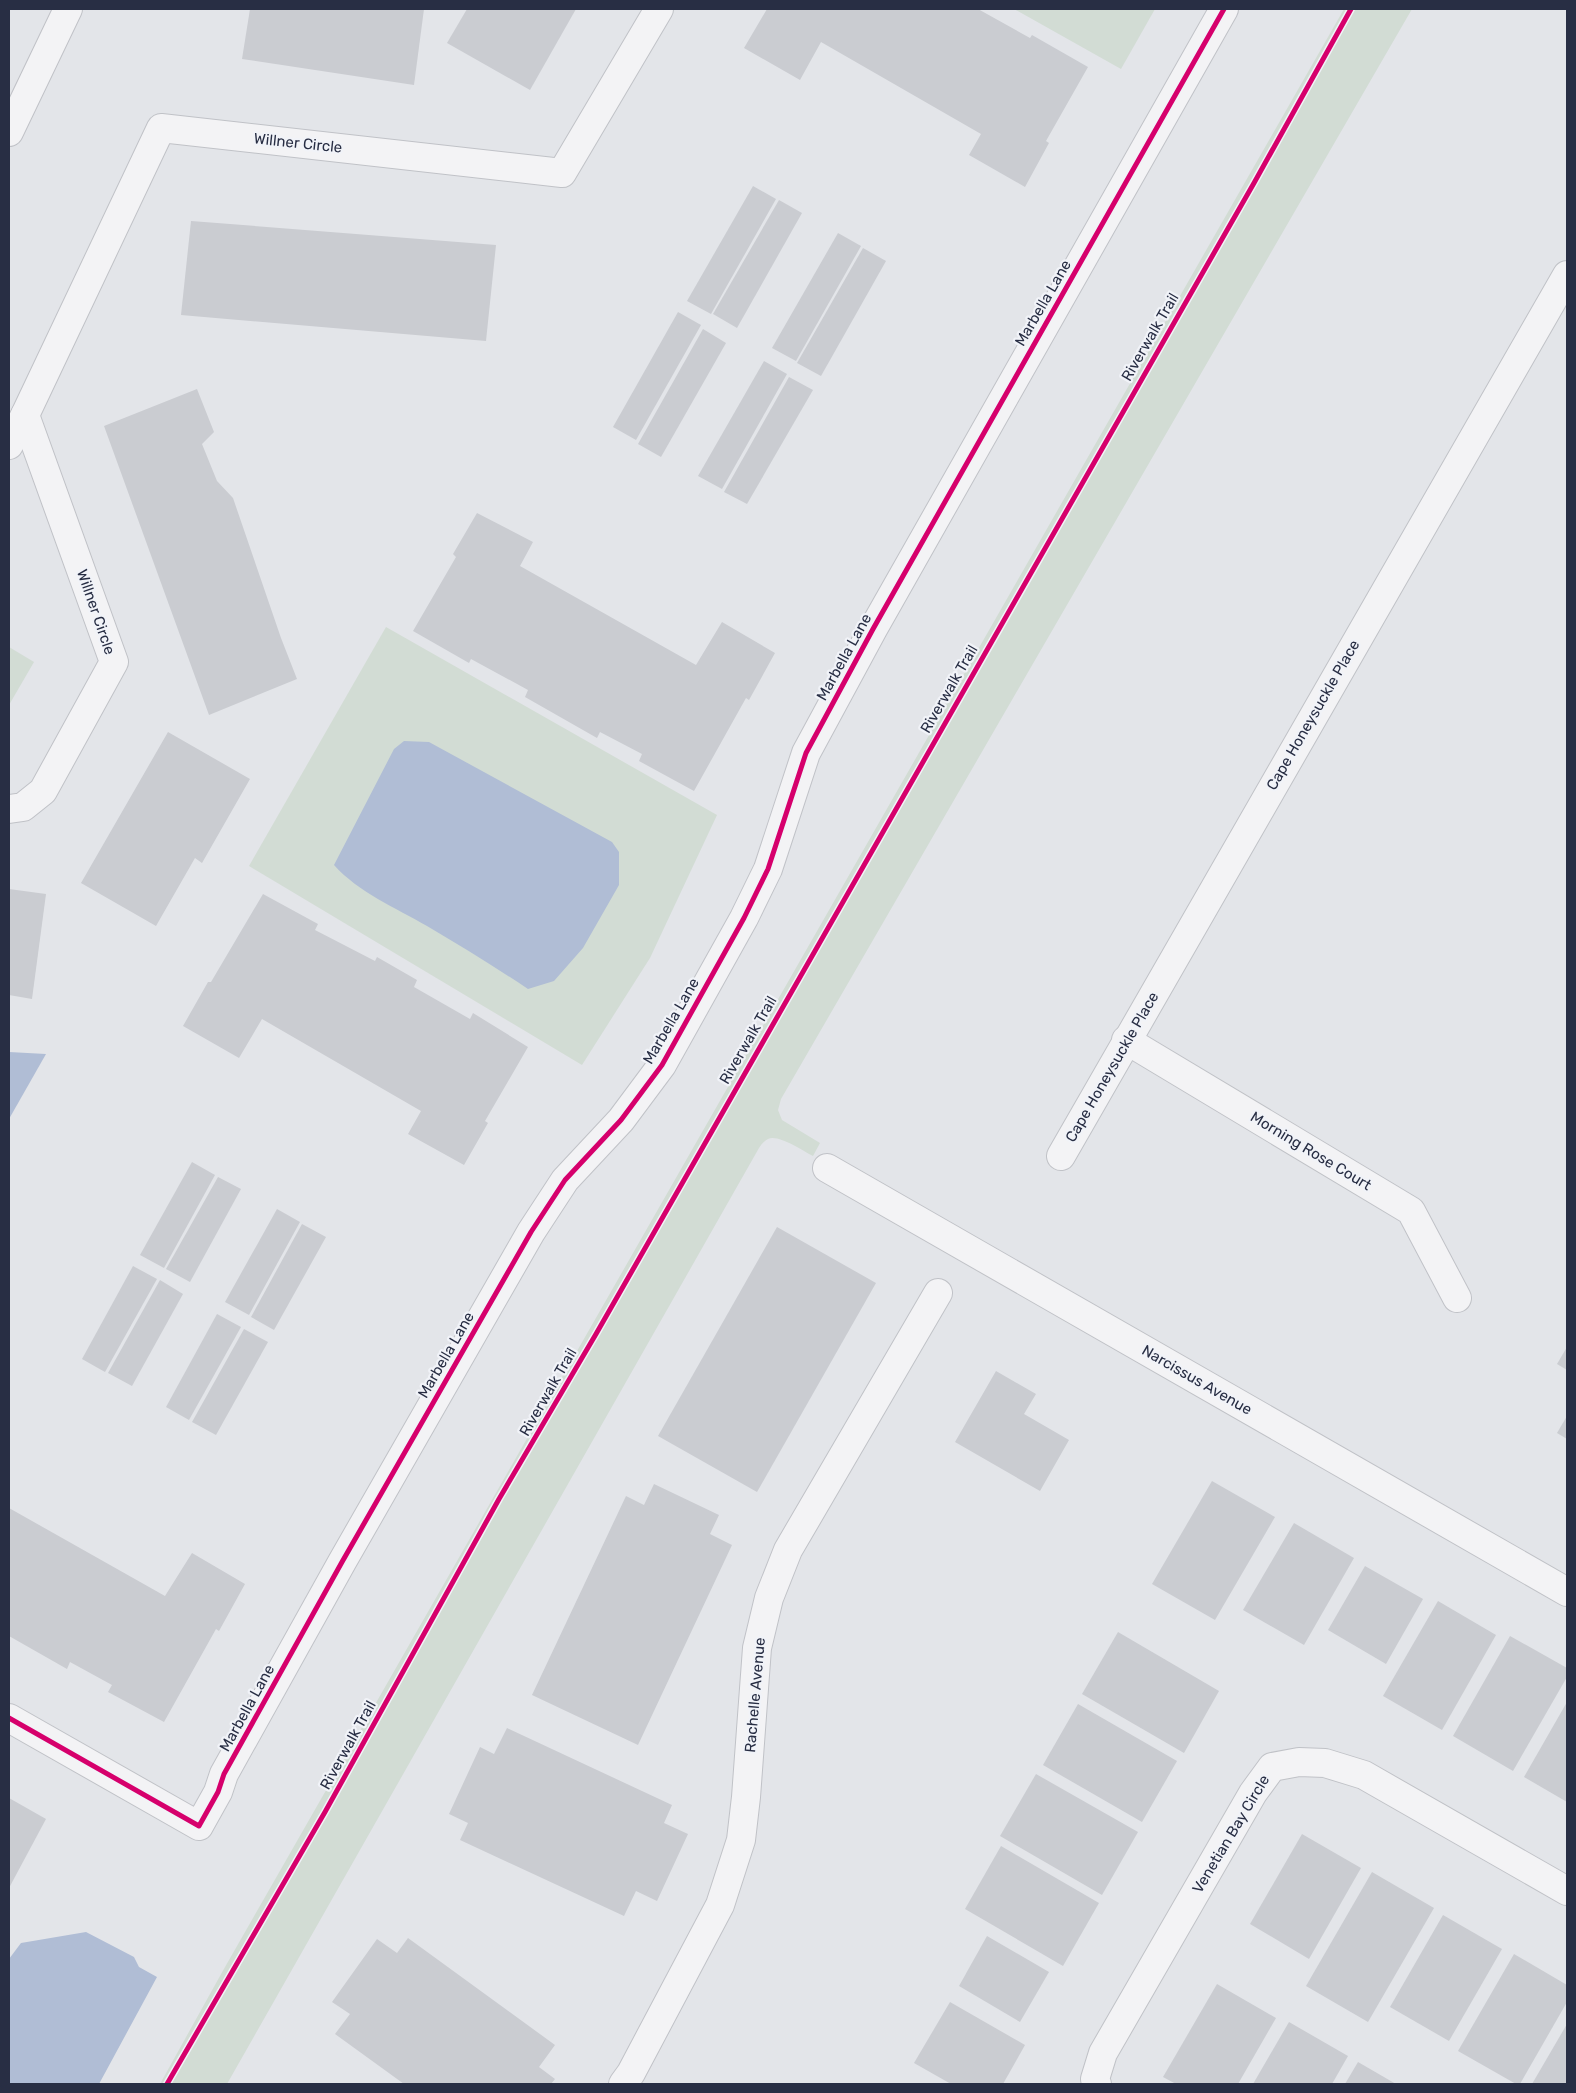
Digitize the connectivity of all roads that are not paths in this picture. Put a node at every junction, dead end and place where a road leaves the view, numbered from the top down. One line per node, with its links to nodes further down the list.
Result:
1 (68, 9): 4 (street)
2 (659, 9): 6 (street, Willner Circle)
3 (1224, 9): 15 (street, Marbella Lane)
4 (9, 132)
5 (1567, 275): 9 (street, Cape Honeysuckle Place)
6 (25, 415): 7 (street, Willner Circle); 8 (street, Willner Circle)
7 (9, 445)
8 (9, 809)
9 (1126, 1040): 10 (street, Cape Honeysuckle Place); 13 (street, Morning Rose Court)
10 (1061, 1156)
11 (827, 1168): 14 (street, Narcissus Avenue)
12 (938, 1293): 17 (street, Rachelle Avenue)
13 (1458, 1298)
14 (1567, 1592)
15 (9, 1718)
16 (1567, 1891): 18 (street, Venetian Bay Circle)
17 (623, 2084)
18 (1097, 2084)

